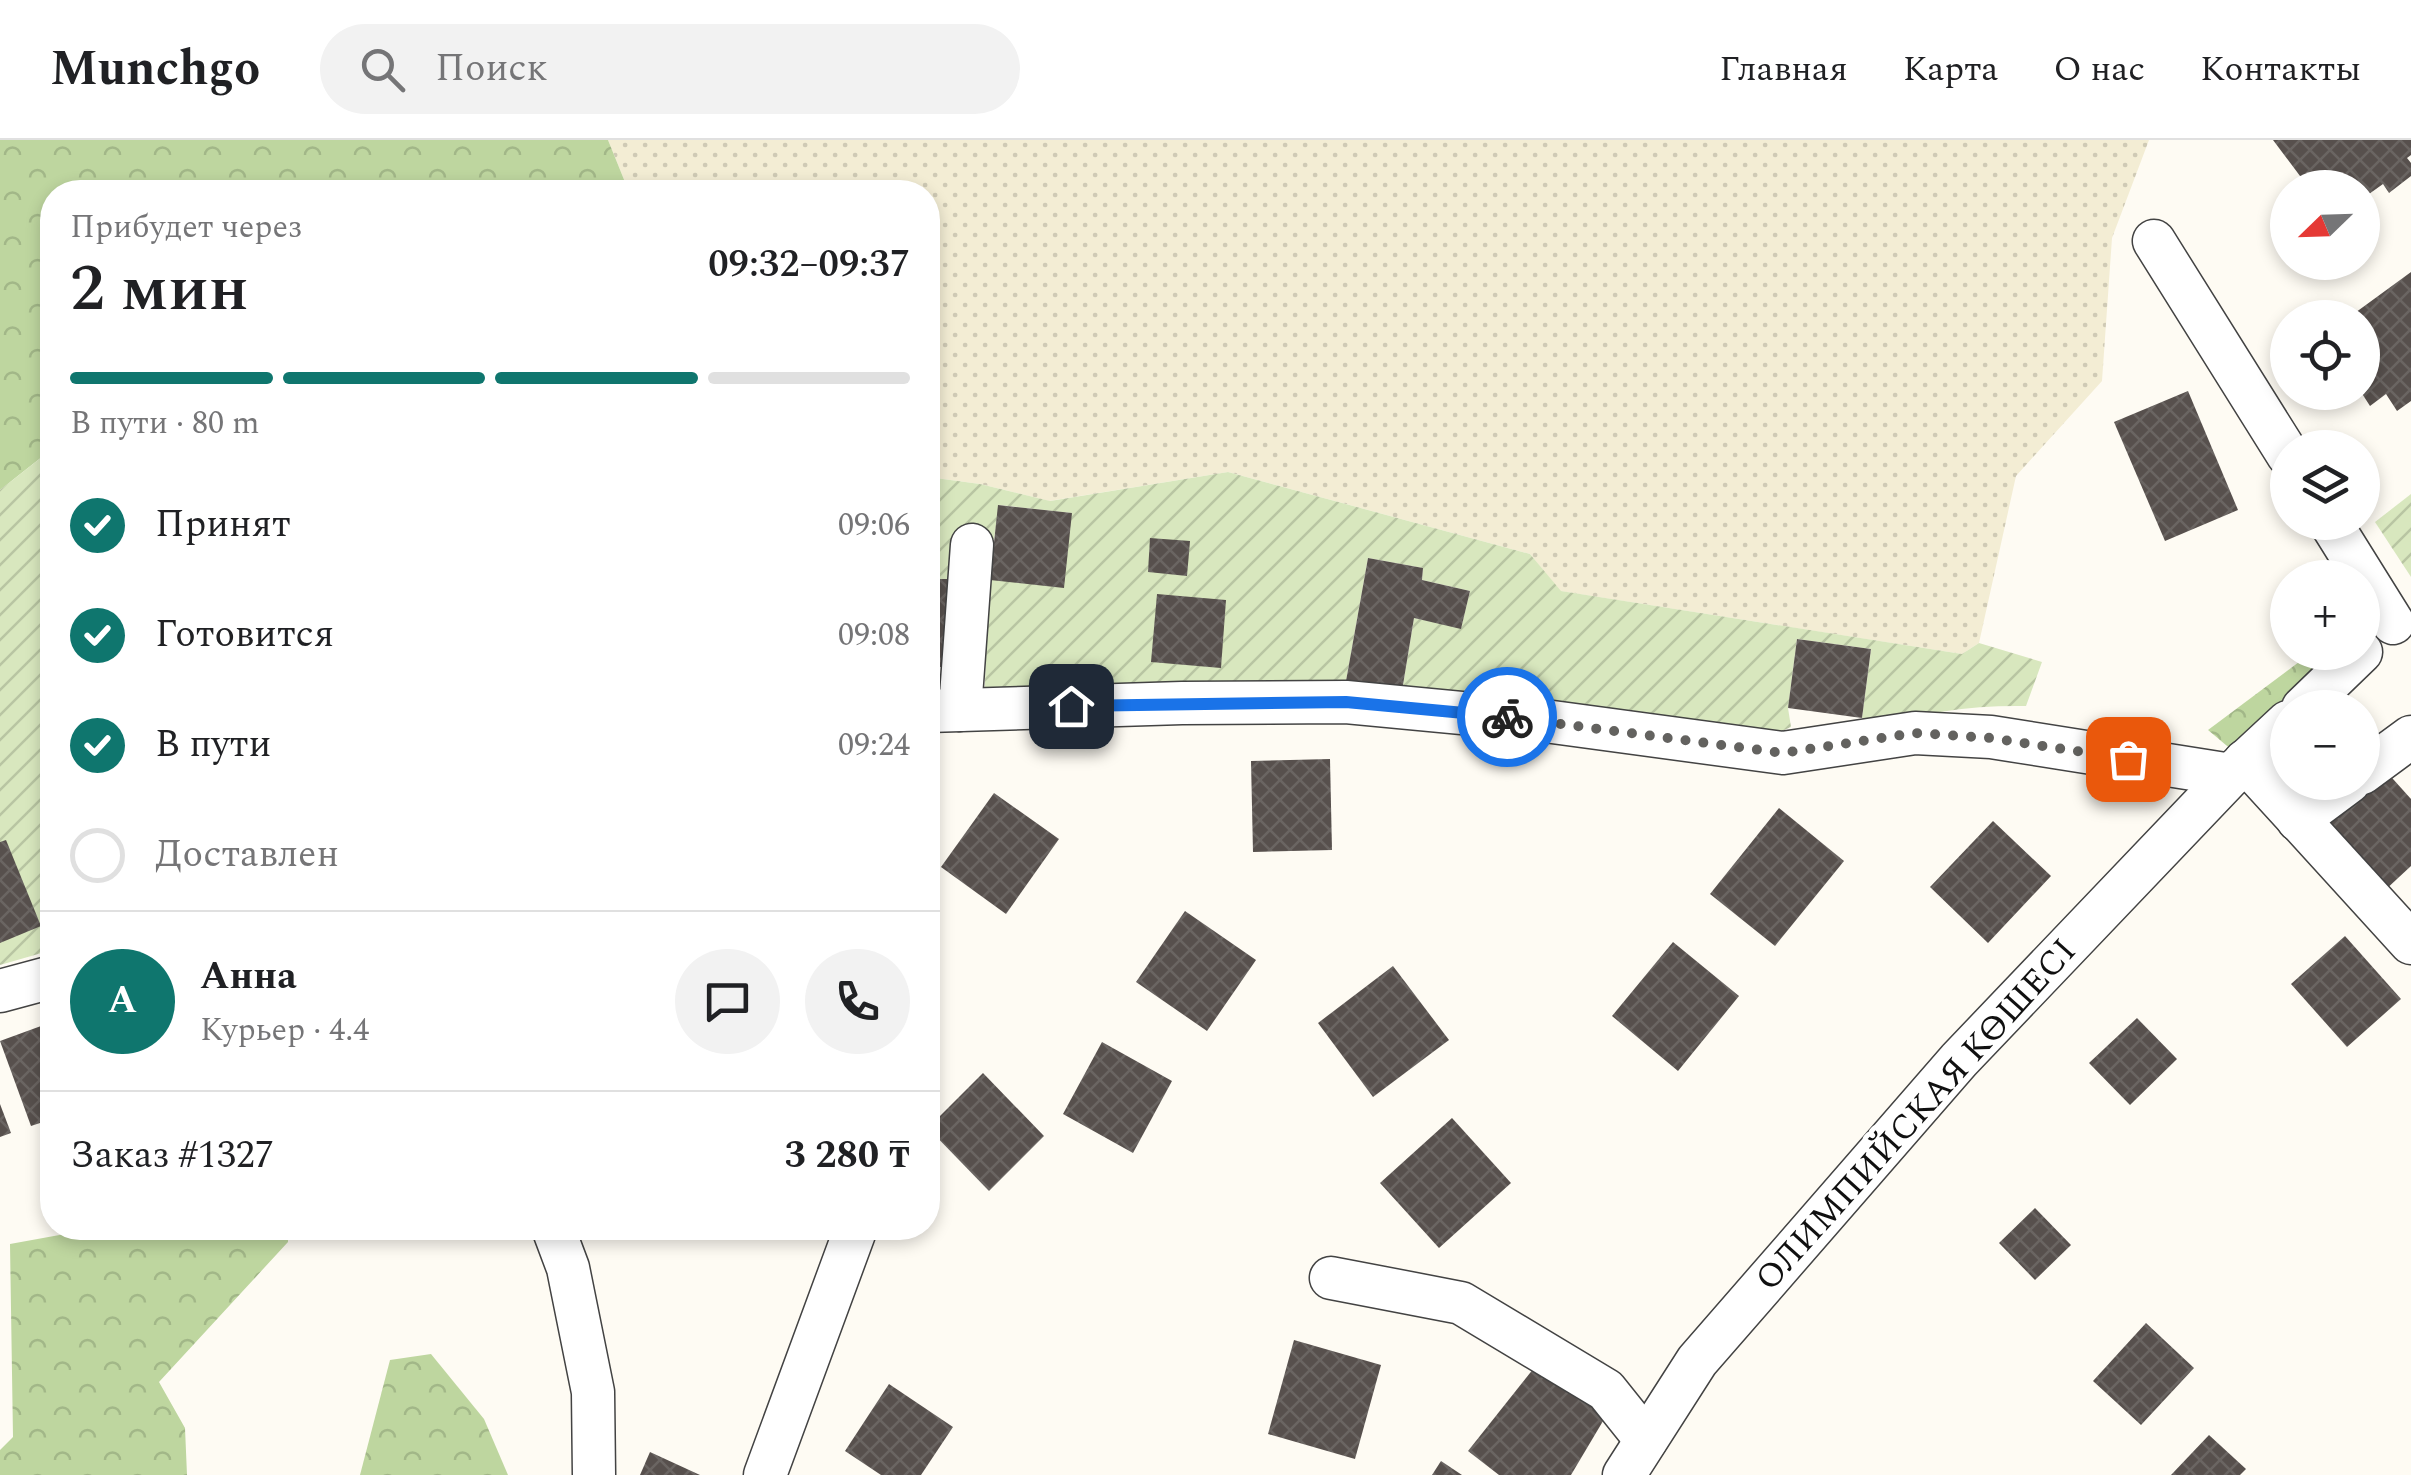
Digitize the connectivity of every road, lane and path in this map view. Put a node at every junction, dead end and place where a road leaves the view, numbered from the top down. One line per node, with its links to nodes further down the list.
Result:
1 (2154, 241): 2 (street)
2 (2273, 430)
3 (2338, 540): 5 (street)
4 (972, 545): 7 (street)
5 (2382, 634): 6 (street)
6 (2321, 690)
7 (944, 710): 11 (street)
8 (2411, 738): 10 (street)
9 (2270, 739): 11 (street, ОЛИМПИЙСКАЯ КӨШЕСІ)
10 (2380, 760)
11 (2238, 768): 13 (street); 20 (street, ОЛИМПИЙСКАЯ КӨШЕСІ)
12 (2325, 800): 13 (street)
13 (2298, 820): 14 (street)
14 (2411, 943)
15 (40, 980): 16 (street)
16 (0, 991)
17 (558, 1240): 21 (street)
18 (852, 1240): 22 (street)
19 (1330, 1278): 20 (street)
20 (1635, 1458)
21 (594, 1475)
22 (766, 1475)

